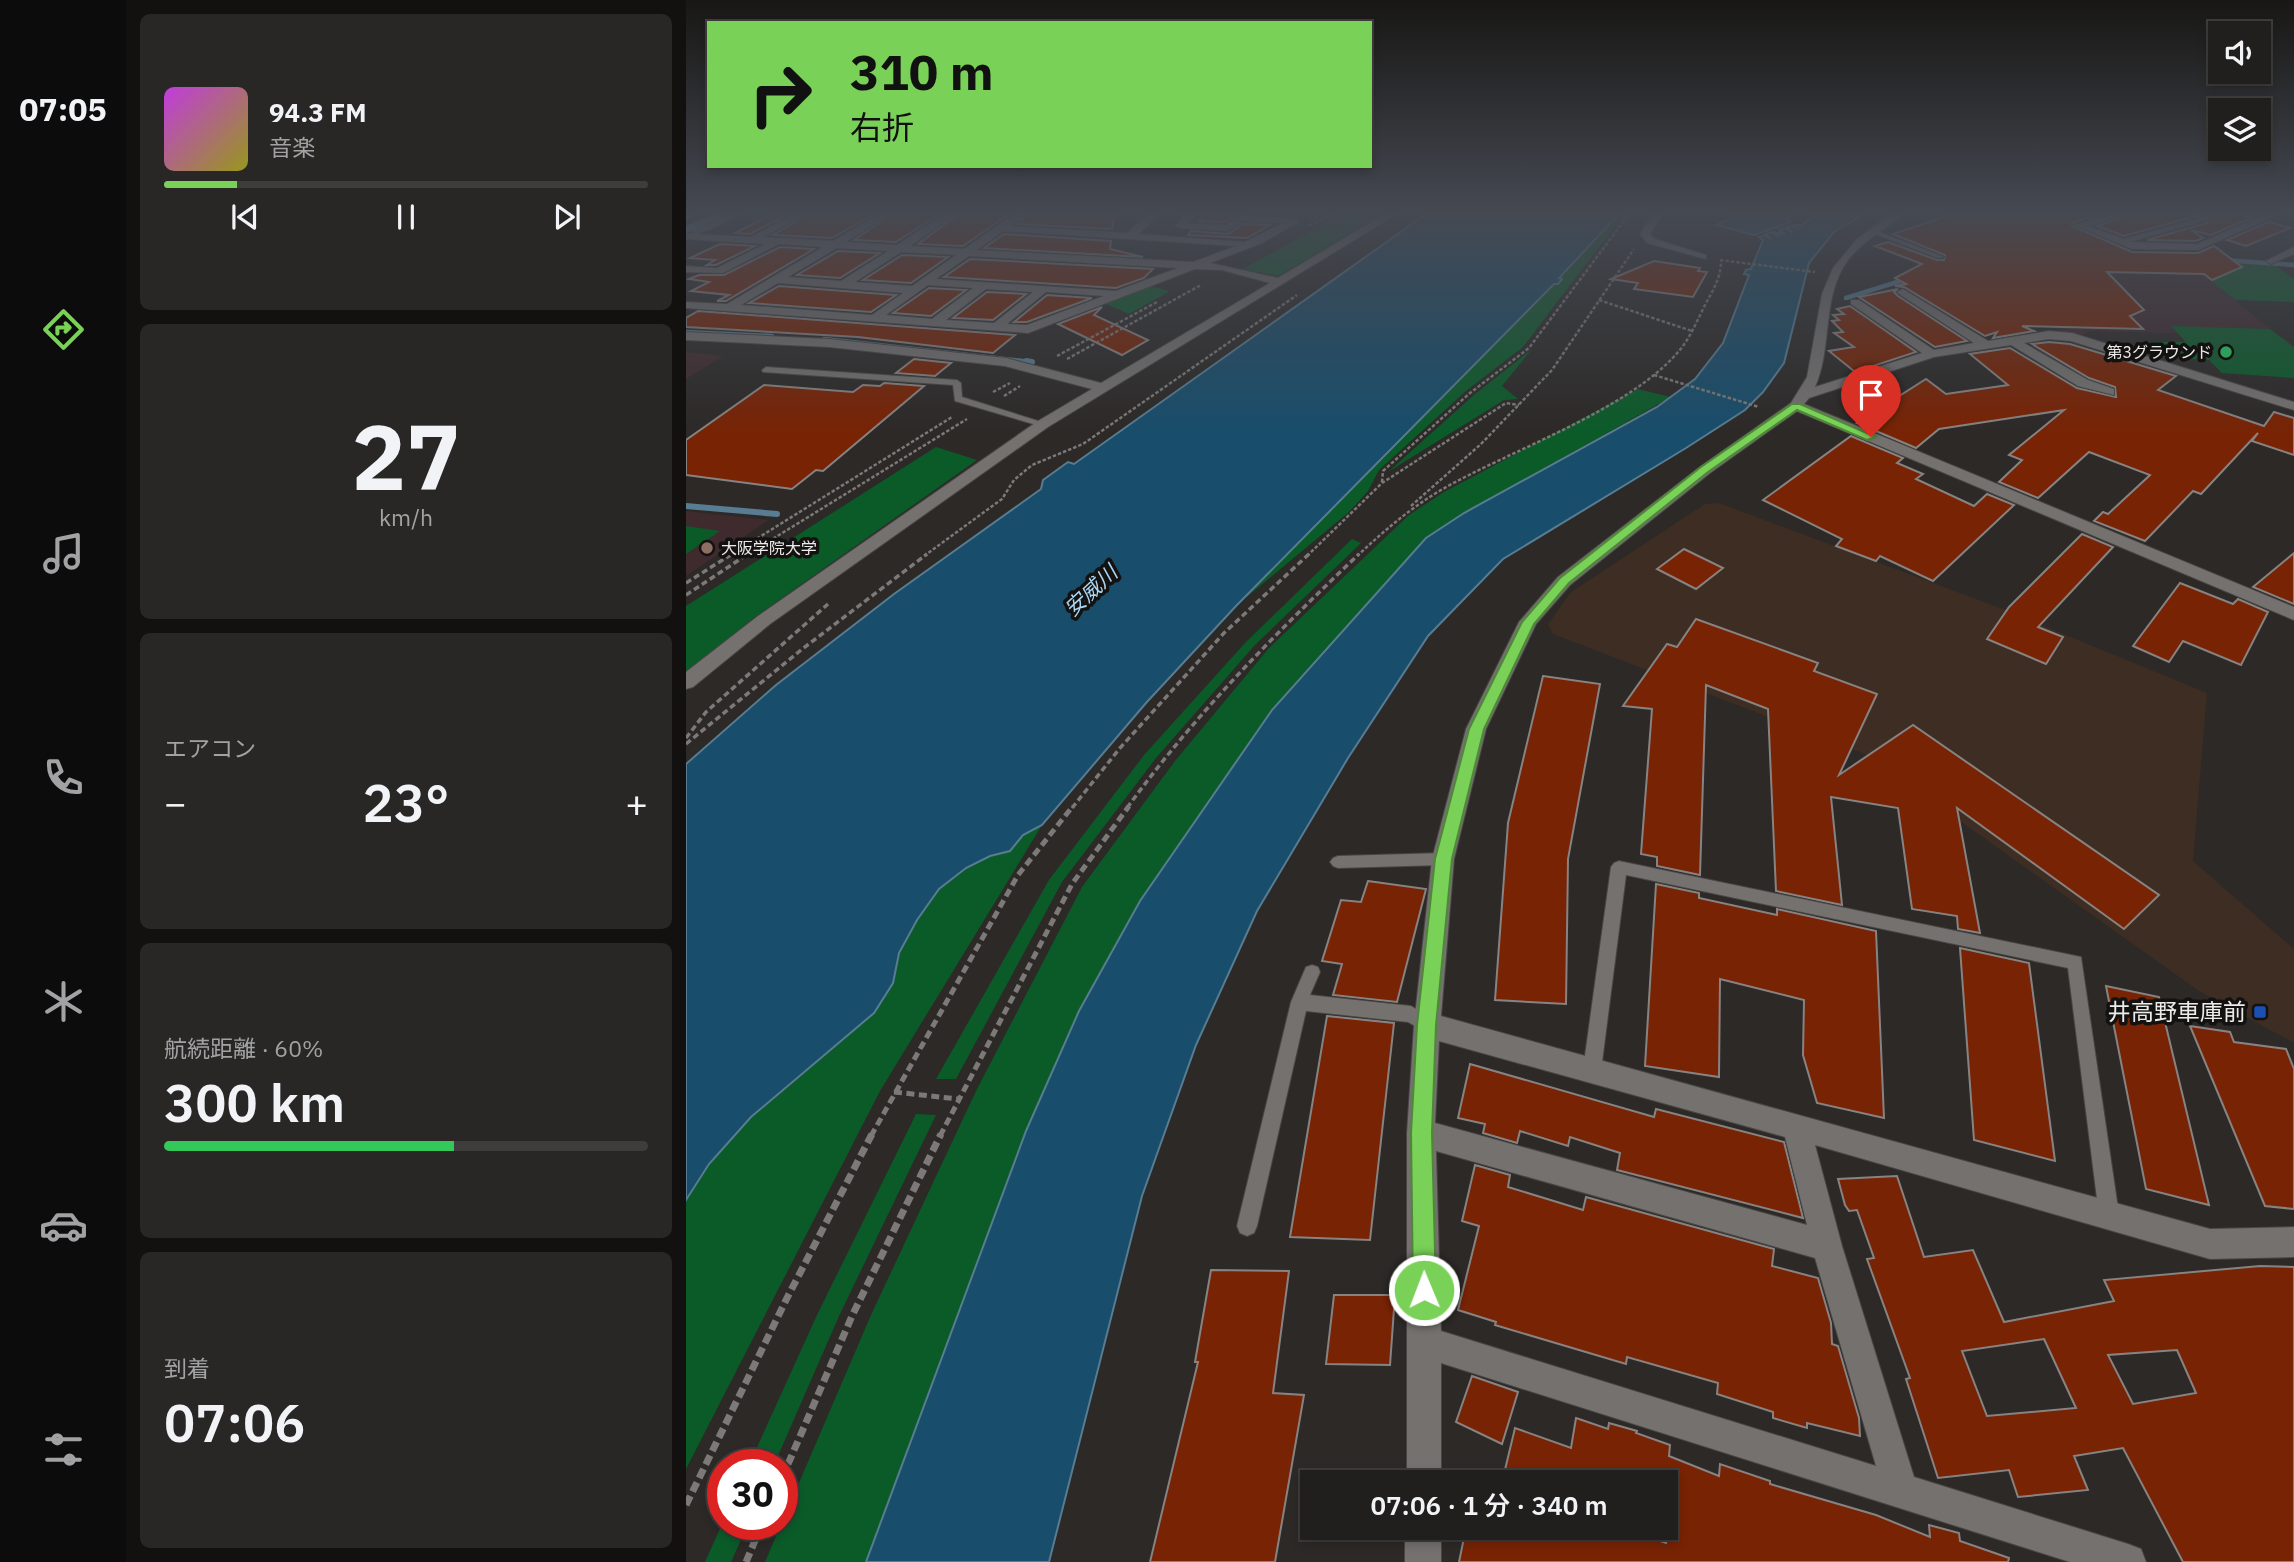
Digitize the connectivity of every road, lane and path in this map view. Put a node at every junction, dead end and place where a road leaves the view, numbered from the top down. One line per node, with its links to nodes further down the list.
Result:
1 (765, 287): 20 (street)
2 (870, 287): 13 (street)
3 (919, 287): 13 (street)
4 (982, 287): 24 (street)
5 (1012, 287): 12 (street)
6 (1135, 287): 15 (street)
7 (1273, 287): 33 (street)
8 (1575, 287): 40 (path)
9 (1608, 287): 17 (path)
10 (1714, 287): 26 (path)
11 (1829, 287): 35 (street)
12 (1043, 289): 15 (street); 25 (street)
13 (914, 290): 22 (street)
14 (1903, 292): 21 (street)
15 (1118, 293): 25 (street)
16 (1300, 293): 46 (path)
17 (1599, 300): 26 (path); 36 (path)
18 (1855, 302): 23 (street)
19 (686, 305): 20 (street)
20 (729, 308): 22 (street)
21 (1934, 312): 23 (street); 29 (street)
22 (875, 318): 24 (street)
23 (1882, 321): 30 (street)
24 (935, 323): 25 (street)
25 (996, 327)
26 (1692, 331): 32 (path)
27 (686, 337): 33 (street)
28 (2013, 341): 29 (street); 34 (street); 37 (street)
29 (1985, 345): 30 (street)
30 (1932, 354): 35 (street)
31 (766, 370): 39 (lane)
32 (1653, 375): 38 (path); 41 (path)
33 (1103, 388): 39 (street)
34 (2109, 392)
35 (1801, 400): 43 (street); 47 (street)
36 (1520, 405): 40 (path); 41 (path)
37 (2294, 406)
38 (1765, 408)
39 (1043, 424): 44 (street)
40 (1382, 483): 53 (path)
41 (1400, 516): 54 (path)
42 (836, 597): 45 (path)
43 (2294, 614)
44 (686, 682)
45 (686, 738)
46 (686, 744)
47 (1443, 859): 48 (lane); 51 (street)
48 (1338, 862)
49 (1312, 972): 50 (lane)
50 (1299, 1002): 51 (lane); 58 (lane)
51 (1427, 1025): 52 (street); 56 (street)
52 (1592, 1070): 55 (street); 57 (lane)
53 (894, 1092): 54 (path); 65 (path)
54 (958, 1099): 62 (path)
55 (1796, 1126): 57 (street); 60 (street)
56 (1421, 1133): 60 (street); 61 (street)
57 (2109, 1215): 59 (street)
58 (1247, 1226)
59 (2294, 1242)
60 (1827, 1246): 64 (street)
61 (1426, 1342): 63 (street); 64 (street)
62 (795, 1449)
63 (1424, 1470)
64 (1900, 1489): 70 (street)
65 (686, 1505)
66 (755, 1540): 68 (path)
67 (1423, 1540): 69 (street)
68 (746, 1562)
69 (1423, 1562)
70 (2129, 1562)

